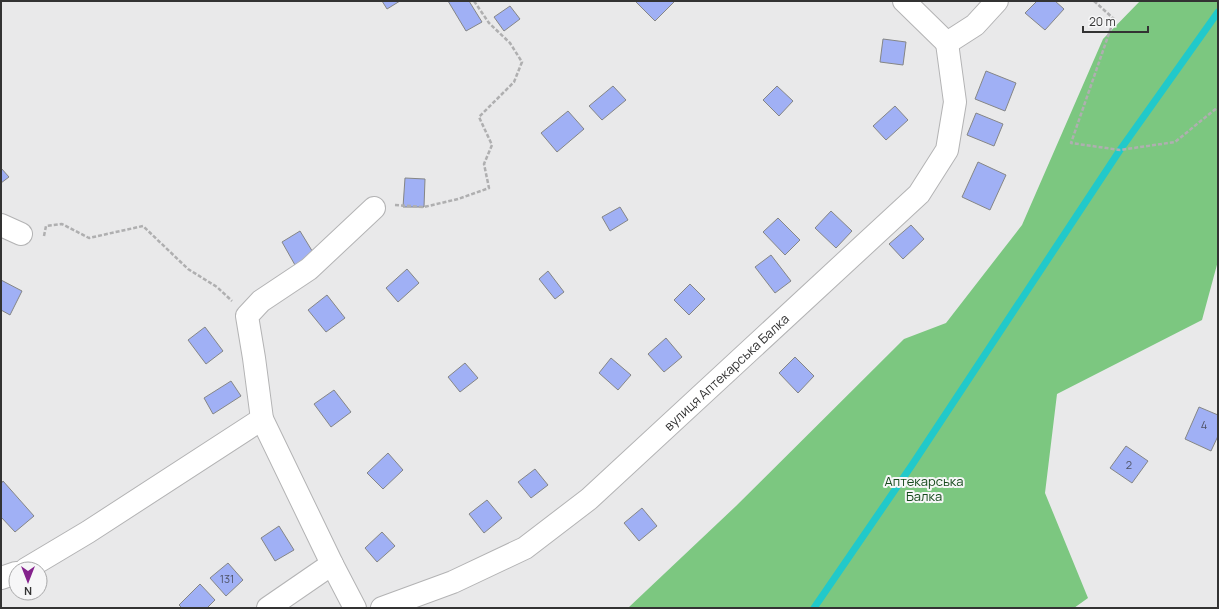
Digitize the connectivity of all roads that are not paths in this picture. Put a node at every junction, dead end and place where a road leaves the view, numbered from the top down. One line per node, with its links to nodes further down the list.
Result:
1 (904, 1): 3 (street)
2 (997, 1): 3 (street)
3 (948, 43): 12 (street, вулиця Аптекарська Балка)
4 (374, 208): 7 (street)
5 (1, 225): 6 (street)
6 (21, 234)
7 (262, 419): 8 (street); 9 (street)
8 (39, 561)
9 (332, 564): 10 (street); 11 (street)
10 (268, 608)
11 (355, 608)
12 (382, 608)

